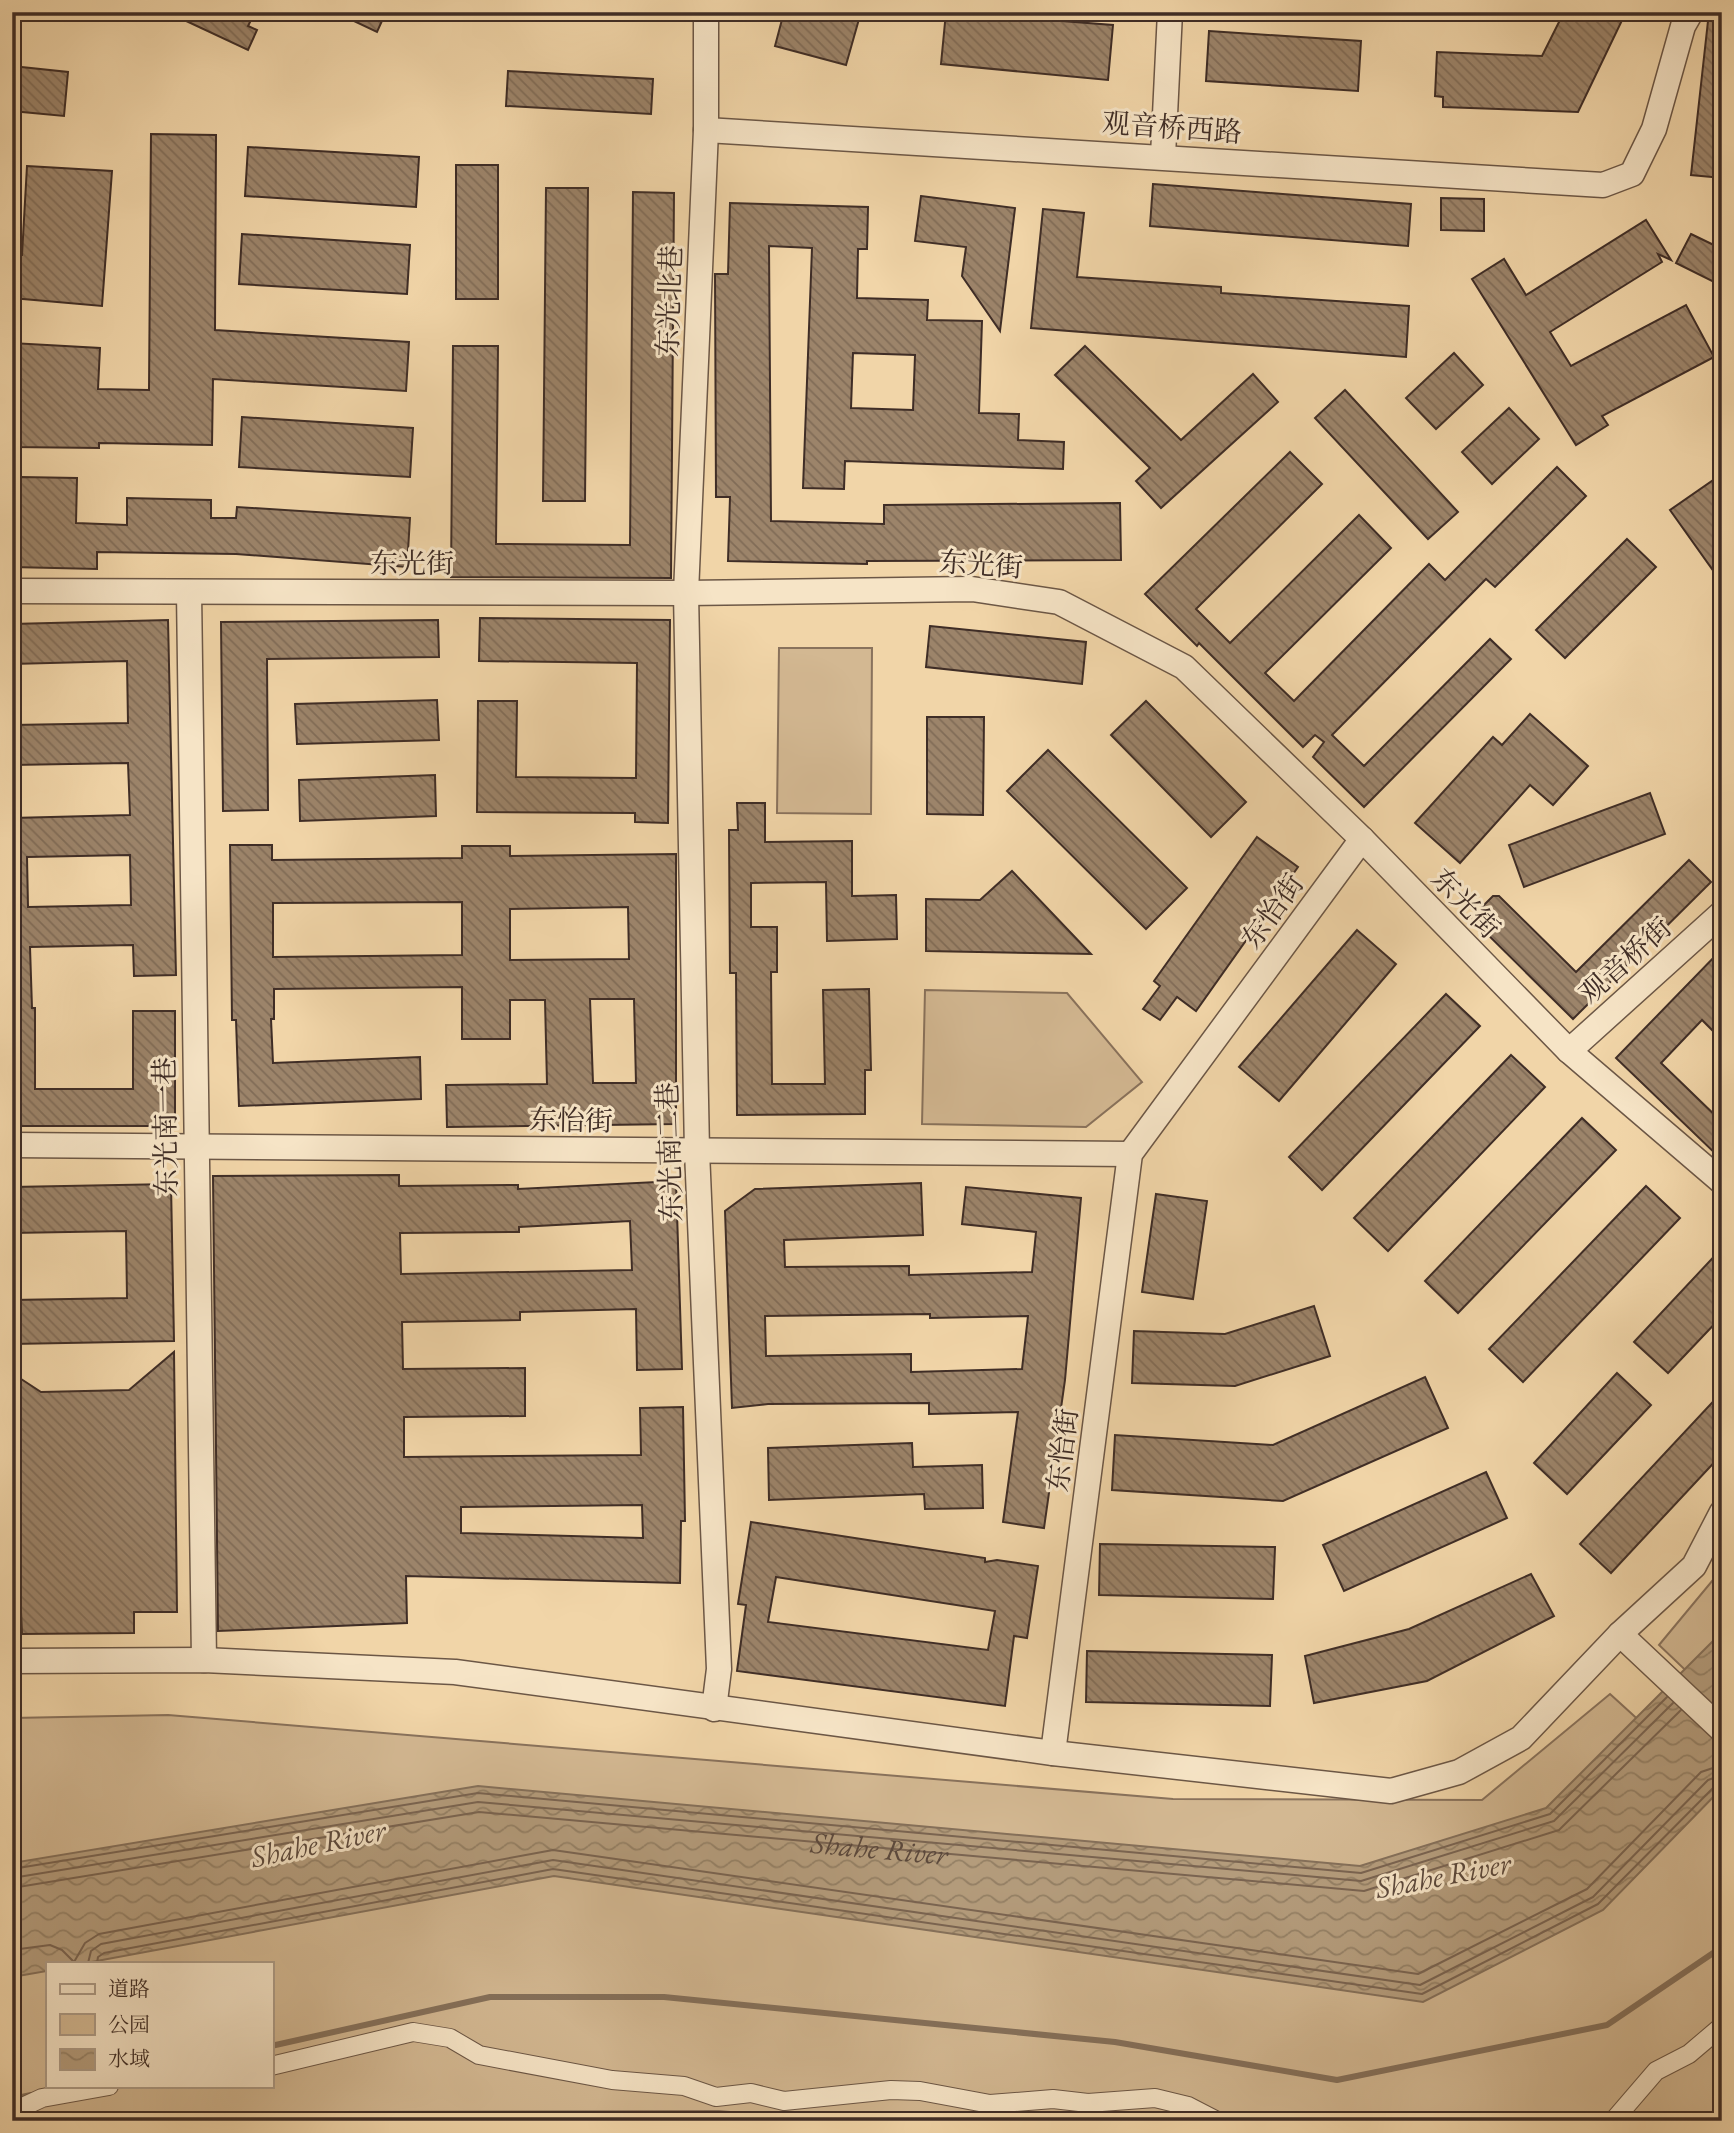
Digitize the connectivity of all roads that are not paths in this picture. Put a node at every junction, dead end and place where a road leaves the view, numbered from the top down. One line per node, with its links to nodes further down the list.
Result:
1 (706, 12): 4 (street, 东光北巷)
2 (1170, 12): 5 (street)
3 (1691, 12): 5 (street, 观音桥西路)
4 (706, 130): 5 (street, 观音桥西路); 8 (street, 东光北巷)
5 (1163, 156)
6 (12, 591): 7 (street, 东光街)
7 (189, 592): 8 (street, 东光街); 13 (street, 东光南一巷)
8 (686, 593): 9 (street, 东光街); 14 (street, 东光南二巷)
9 (1362, 839): 11 (street, 东光街); 15 (street, 东怡街)
10 (1722, 913): 11 (street, 观音桥街)
11 (1569, 1051): 16 (street, 东光街)
12 (12, 1145): 13 (street, 东怡街)
13 (195, 1146): 14 (street, 东怡街); 19 (street, 东光南一巷)
14 (697, 1151): 15 (street, 东怡街); 21 (street, 东光南二巷)
15 (1130, 1154): 23 (street, 东怡街)
16 (1722, 1182)
17 (1722, 1512): 18 (street)
18 (1620, 1634): 22 (street); 23 (street)
19 (204, 1660): 20 (street); 21 (street)
20 (12, 1661)
21 (714, 1709): 23 (street)
22 (1722, 1730)
23 (1053, 1753)
24 (1722, 2026): 29 (street)
25 (273, 2066): 28 (street)
26 (97, 2088): 27 (street)
27 (12, 2112)
28 (1217, 2121)
29 (1613, 2121)

